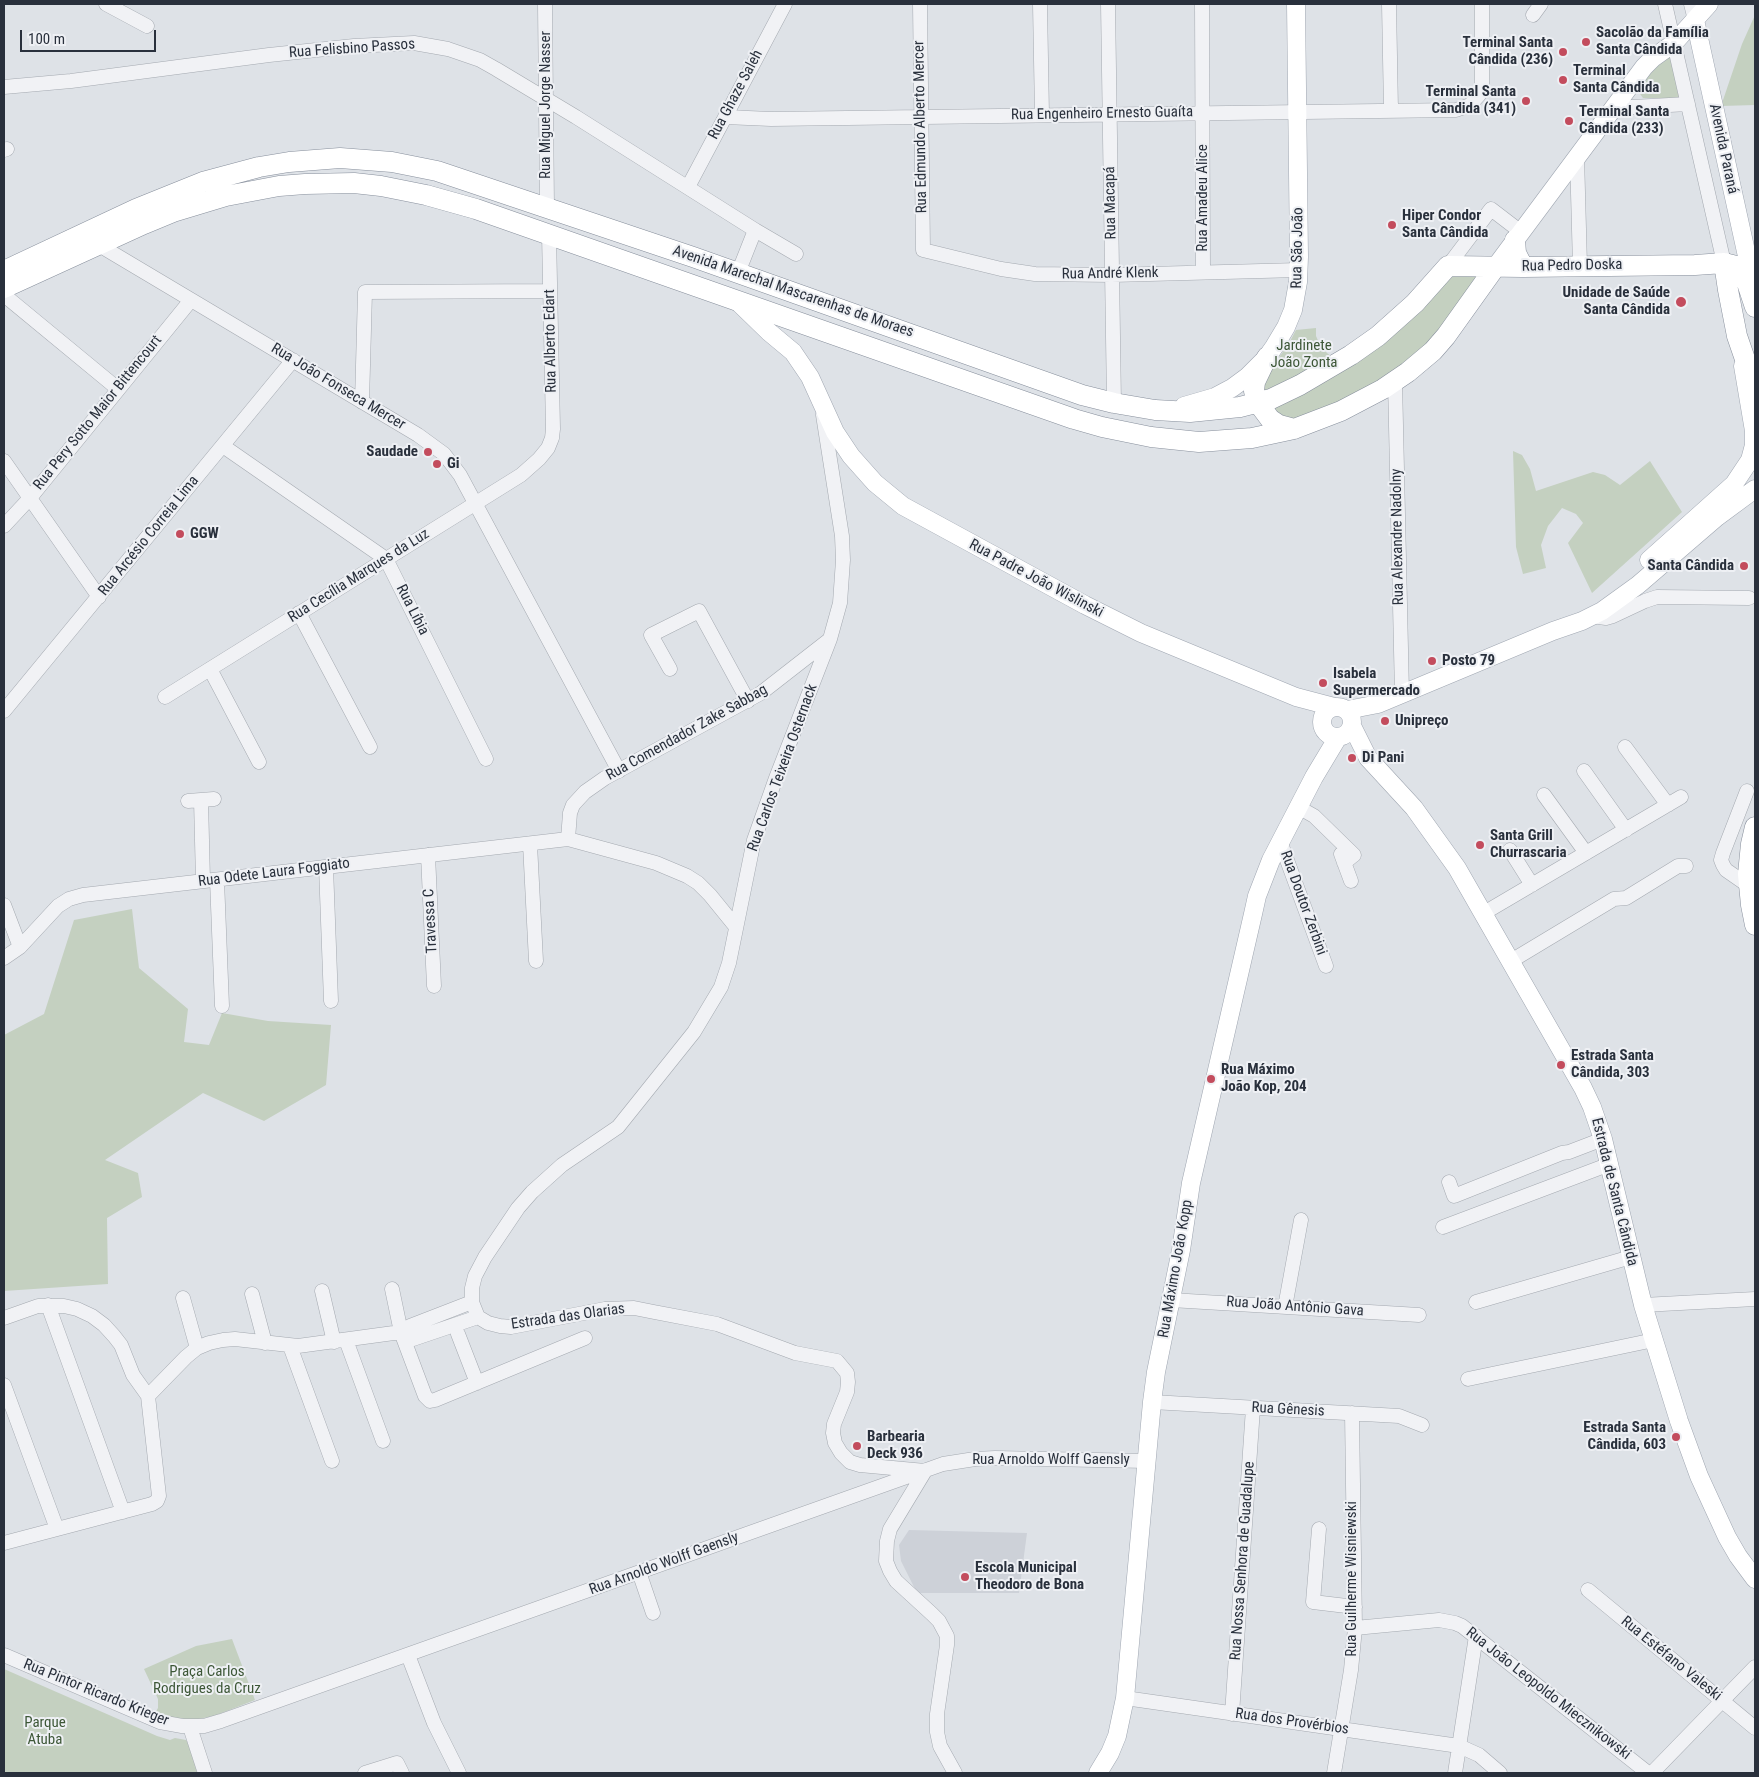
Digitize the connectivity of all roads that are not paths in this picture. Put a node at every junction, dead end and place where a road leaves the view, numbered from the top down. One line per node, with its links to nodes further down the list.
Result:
1 (106, 4): 14 (street)
2 (545, 4): 16 (street, Rua Miguel Jorge Nasser)
3 (786, 4): 24 (street, Rua Ghaze Saleh)
4 (920, 4): 25 (street, Rua Edmundo Alberto Mercer)
5 (1040, 4): 23 (street)
6 (1108, 4): 22 (street, Rua Macapá)
7 (1202, 4): 21 (street, Rua Amadeu Alice)
8 (1296, 4): 20 (main road, Rua São João)
9 (1389, 4): 19 (street)
10 (1482, 4): 19 (street, Rua Engenheiro Ernesto Guaíta)
11 (1665, 4): 13 (street, Avenida Paraná)
12 (1709, 4): 13 (main road, Avenida Marechal Mascarenhas de Moraes)
13 (1686, 25): 17 (street, Avenida Paraná); 18 (main road, Avenida Marechal Mascarenhas de Moraes); 53 (main road, Avenida Paraná)
14 (147, 26)
15 (4, 87): 16 (street, Rua Felisbino Passos)
16 (546, 99): 27 (street, Rua Felisbino Passos); 29 (street, Rua Miguel Jorge Nasser)
17 (1688, 104): 18 (street); 48 (street, Avenida Paraná)
18 (1614, 108): 26 (main road, Avenida Marechal Mascarenhas de Moraes)
19 (1391, 110): 20 (street, Rua Engenheiro Ernesto Guaíta)
20 (1298, 112): 21 (street, Rua Engenheiro Ernesto Guaíta); 43 (main road, Rua São João)
21 (1202, 113): 22 (street, Rua Engenheiro Ernesto Guaíta); 45 (street, Rua Amadeu Alice)
22 (1110, 114): 23 (street, Rua Engenheiro Ernesto Guaíta); 47 (street, Rua Macapá)
23 (1042, 115): 25 (street, Rua Engenheiro Ernesto Guaíta)
24 (725, 117): 25 (street, Rua Engenheiro Ernesto Guaíta); 27 (street, Rua Ghaze Saleh)
25 (921, 117): 35 (street, Rua Edmundo Alberto Mercer)
26 (1578, 156): 33 (main road, Avenida Marechal Mascarenhas de Moraes); 41 (street)
27 (688, 187): 31 (street, Rua Felisbino Passos)
28 (491, 188): 29 (highway, Avenida Marechal Mascarenhas de Moraes); 30 (highway); 44 (highway, Avenida Marechal Mascarenhas de Moraes)
29 (547, 207): 32 (highway); 37 (highway, Avenida Marechal Mascarenhas de Moraes)
30 (476, 209): 32 (highway, Avenida Marechal Mascarenhas de Moraes); 34 (highway, Avenida Marechal Mascarenhas de Moraes)
31 (755, 230): 36 (street, Rua Felisbino Passos); 46 (street)
32 (555, 236): 50 (highway, Avenida Marechal Mascarenhas de Moraes); 51 (street, Rua Alberto Edart)
33 (1518, 236): 39 (street, Avenida Marechal Mascarenhas de Moraes); 40 (main road, Avenida Marechal Mascarenhas de Moraes); 42 (highway)
34 (99, 245): 49 (highway, Avenida Marechal Mascarenhas de Moraes); 56 (street, Rua João Fonseca Mercer)
35 (923, 250): 47 (street, Rua André Klenk)
36 (796, 254)
37 (693, 257): 46 (highway, Avenida Marechal Mascarenhas de Moraes); 55 (highway)
38 (1695, 265): 41 (highway, Rua Pedro Doska); 48 (highway); 48 (highway, Rua Pedro Doska)
39 (1448, 266): 40 (highway, Rua Pedro Doska); 70 (highway, Avenida Marechal Mascarenhas de Moraes)
40 (1496, 266): 42 (highway, Rua Pedro Doska); 52 (highway, Avenida Marechal Mascarenhas de Moraes)
41 (1580, 266): 42 (highway, Rua Pedro Doska)
42 (1523, 267): 52 (highway)
43 (1299, 270): 45 (street, Rua André Klenk); 62 (main road, Rua São João)
44 (4, 271)
45 (1204, 272): 47 (street, Rua André Klenk)
46 (738, 273): 58 (highway, Avenida Marechal Mascarenhas de Moraes)
47 (1112, 275): 69 (street, Rua Macapá)
48 (1729, 276): 57 (highway); 61 (highway, Avenida Paraná)
49 (4, 288)
50 (710, 290): 55 (highway, Avenida Marechal Mascarenhas de Moraes); 60 (main road)
51 (550, 291): 67 (street); 74 (street, Rua Alberto Edart)
52 (1480, 291): 64 (highway, Avenida Marechal Mascarenhas de Moraes)
53 (1755, 294)
54 (4, 295): 66 (street)
55 (736, 299): 59 (highway, Avenida Marechal Mascarenhas de Moraes); 60 (main road)
56 (191, 300): 63 (street, Rua João Fonseca Mercer); 66 (street, Rua Pery Sotto Maior Bittencourt)
57 (1755, 307)
58 (847, 312): 59 (highway); 69 (highway, Avenida Marechal Mascarenhas de Moraes)
59 (824, 330): 72 (highway, Avenida Marechal Mascarenhas de Moraes)
60 (769, 332): 68 (main road)
61 (1738, 336): 65 (highway, Avenida Paraná); 79 (main road, Rua Padre João Wislinski)
62 (1267, 357): 70 (highway); 71 (main road, Rua São João)
63 (293, 360): 67 (street, Rua João Fonseca Mercer); 73 (street, Rua Arcésio Correia Lima)
64 (1395, 381): 72 (highway, Avenida Marechal Mascarenhas de Moraes); 91 (street, Rua Alexandre Nadolny)
65 (1755, 384)
66 (118, 389): 77 (street, Rua Pery Sotto Maior Bittencourt)
67 (362, 402): 78 (street, Rua João Fonseca Mercer)
68 (820, 402): 88 (street); 95 (main road, Rua Padre João Wislinski)
69 (1114, 403): 71 (highway, Avenida Marechal Mascarenhas de Moraes)
70 (1258, 403): 71 (highway, Avenida Marechal Mascarenhas de Moraes); 72 (highway)
71 (1155, 410)
72 (1294, 429)
73 (223, 446): 81 (street, Rua Líbia); 83 (street, Rua Arcésio Correia Lima)
74 (548, 448): 78 (street, Rua Cecília Marques da Luz)
75 (4, 461): 77 (street)
76 (1755, 489): 82 (main road, Rua Padre João Wislinski)
77 (30, 498): 80 (street, Rua Pery Sotto Maior Bittencourt); 83 (street)
78 (475, 503): 81 (street, Rua Cecília Marques da Luz); 100 (street, Rua João Fonseca Mercer)
79 (1690, 523): 82 (main road); 87 (main road, Rua Padre João Wislinski)
80 (4, 526)
81 (386, 559): 85 (street, Rua Cecília Marques da Luz); 98 (street, Rua Líbia)
82 (1658, 567): 86 (main road, Rua Padre João Wislinski)
83 (99, 596): 94 (street, Rua Arcésio Correia Lima)
84 (1749, 598): 86 (street)
85 (299, 613): 89 (street, Rua Cecília Marques da Luz); 96 (street)
86 (1592, 616): 87 (main road, Rua Padre João Wislinski)
87 (1553, 630): 91 (main road, Rua Padre João Wislinski)
88 (830, 639): 93 (street, Rua Comendador Zake Sabbag); 125 (street, Rua Carlos Teixeira Osternack)
89 (210, 669): 92 (street, Rua Cecília Marques da Luz); 99 (street)
90 (670, 669): 93 (street)
91 (1402, 694): 95 (main road, Rua Padre João Wislinski)
92 (164, 697)
93 (748, 701): 100 (street, Rua Comendador Zake Sabbag)
94 (4, 711)
95 (1339, 723): 107 (main road, Rua Máximo João Kopp); 123 (main road, Estrada de Santa Cândida)
96 (370, 747)
97 (1625, 747): 106 (street)
98 (486, 759)
99 (259, 762)
100 (619, 771): 110 (street, Rua Comendador Zake Sabbag)
101 (1584, 771): 109 (street)
102 (1748, 791): 121 (street)
103 (1544, 795): 114 (street)
104 (1681, 797): 106 (street)
105 (201, 800): 118 (street)
106 (1668, 805): 109 (street)
107 (1298, 807): 111 (main road, Rua Máximo João Kopp); 119 (street)
108 (1755, 827): 121 (highway)
109 (1626, 830): 114 (street)
110 (568, 839): 112 (street, Rua Odete Laura Foggiato); 125 (street)
111 (1280, 841): 130 (street, Rua Doutor Zerbini); 145 (main road, Rua Máximo João Kopp)
112 (530, 844): 115 (street, Rua Odete Laura Foggiato); 129 (street)
113 (1510, 850): 120 (street)
114 (1586, 853): 120 (street)
115 (428, 855): 117 (street, Rua Odete Laura Foggiato); 131 (street, Travessa C)
116 (1686, 866): 128 (street)
117 (326, 867): 118 (street, Rua Odete Laura Foggiato); 132 (street)
118 (210, 880): 126 (street, Rua Odete Laura Foggiato); 133 (street)
119 (1351, 881)
120 (1532, 885): 123 (street)
121 (1749, 886): 124 (highway)
122 (4, 905): 126 (street)
123 (1484, 914): 128 (main road, Estrada de Santa Cândida)
124 (1755, 925)
125 (736, 928): 146 (street)
126 (20, 947): 127 (street, Rua Odete Laura Foggiato)
127 (4, 958)
128 (1511, 960): 134 (main road, Estrada de Santa Cândida)
129 (536, 961)
130 (1326, 966)
131 (434, 986)
132 (331, 1001)
133 (222, 1006)
134 (1603, 1139): 135 (main road, Estrada de Santa Cândida); 136 (street)
135 (1610, 1164): 138 (street); 139 (main road, Estrada de Santa Cândida)
136 (1449, 1182)
137 (1301, 1220): 150 (street)
138 (1443, 1227)
139 (1631, 1256): 147 (street); 148 (main road, Estrada de Santa Cândida)
140 (392, 1289): 155 (street)
141 (322, 1291): 159 (street)
142 (252, 1294): 160 (street)
143 (183, 1298): 162 (street)
144 (1755, 1299): 148 (street)
145 (1171, 1300): 150 (street, Rua João Antônio Gava); 167 (main road, Rua Máximo João Kopp)
146 (472, 1302): 152 (street); 154 (street)
147 (1476, 1302)
148 (1644, 1304): 158 (main road, Estrada de Santa Cândida)
149 (48, 1305): 153 (street); 166 (street); 175 (street)
150 (1285, 1307): 151 (street, Rua João Antônio Gava)
151 (1419, 1315)
152 (478, 1317): 154 (street); 174 (street, Estrada das Olarias)
153 (4, 1318)
154 (442, 1322): 155 (street)
155 (401, 1332): 159 (street); 164 (street)
156 (458, 1334): 164 (street)
157 (585, 1338): 164 (street)
158 (1654, 1340): 163 (street); 180 (main road, Estrada de Santa Cândida)
159 (340, 1341): 161 (street); 171 (street)
160 (265, 1343): 161 (street); 162 (street)
161 (290, 1346): 172 (street)
162 (197, 1348): 166 (street)
163 (1468, 1379)
164 (477, 1383)
165 (4, 1385): 176 (street)
166 (148, 1396): 175 (street)
167 (1152, 1402): 168 (street, Rua Gênesis); 173 (main road, Rua Máximo João Kopp)
168 (1253, 1408): 169 (street, Rua Gênesis); 191 (street, Rua Nossa Senhora de Guadalupe)
169 (1352, 1413): 170 (street, Rua Gênesis); 182 (street, Rua Guilherme Wisniewski)
170 (1422, 1425)
171 (383, 1441)
172 (332, 1461)
173 (1147, 1461): 174 (street, Rua Arnoldo Wolff Gaensly); 189 (main road, Rua Máximo João Kopp)
174 (925, 1471): 179 (street, Rua Arnoldo Wolff Gaensly); 200 (street)
175 (123, 1512): 176 (street)
176 (57, 1529): 178 (street)
177 (1319, 1529): 182 (street)
178 (4, 1543)
179 (639, 1572): 183 (street); 187 (street, Rua Arnoldo Wolff Gaensly)
180 (1755, 1579)
181 (1588, 1590): 190 (street, Rua Estéfano Valeski)
182 (1355, 1607): 184 (street, Rua Guilherme Wisniewski)
183 (653, 1613)
184 (1355, 1628): 185 (street, Rua João Leopoldo Miecznikowski); 194 (street, Rua Guilherme Wisniewski)
185 (1476, 1636): 195 (street); 205 (street, Rua João Leopoldo Miecznikowski)
186 (4, 1655): 192 (street, Rua Pintor Ricardo Krieger)
187 (408, 1655): 192 (street, Rua Arnoldo Wolff Gaensly); 199 (street)
188 (1755, 1667): 190 (street)
189 (1125, 1698): 191 (street, Rua dos Provérbios); 201 (main road, Rua Máximo João Kopp)
190 (1722, 1701): 193 (street, Rua Estéfano Valeski); 205 (street)
191 (1232, 1714): 194 (street, Rua dos Provérbios)
192 (190, 1727): 196 (street)
193 (1755, 1728)
194 (1342, 1729): 195 (street, Rua dos Provérbios); 202 (street, Rua Guilherme Wisniewski)
195 (1459, 1746): 203 (street); 204 (street, Rua dos Provérbios)
196 (204, 1773)
197 (366, 1773): 198 (street)
198 (402, 1773)
199 (459, 1773)
200 (954, 1773)
201 (1098, 1773)
202 (1334, 1773)
203 (1455, 1773)
204 (1500, 1773)
205 (1650, 1773)

